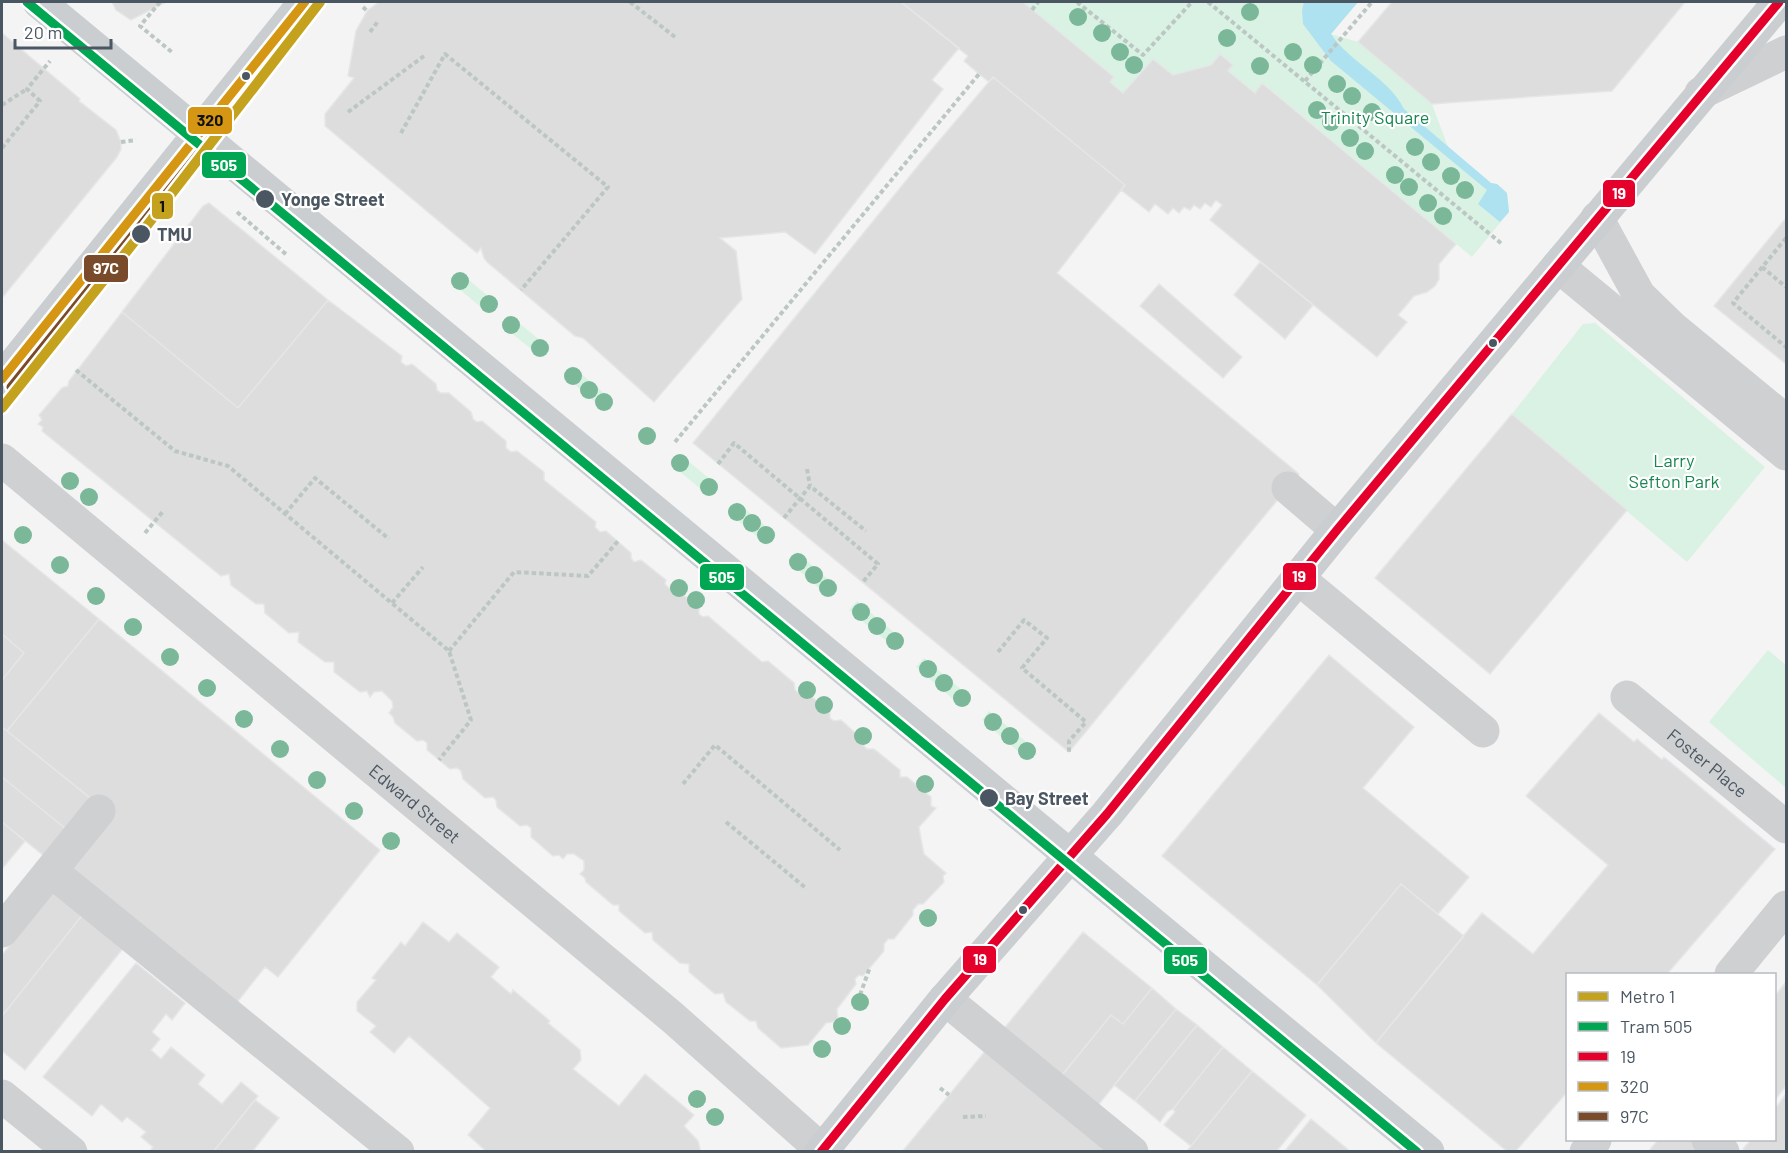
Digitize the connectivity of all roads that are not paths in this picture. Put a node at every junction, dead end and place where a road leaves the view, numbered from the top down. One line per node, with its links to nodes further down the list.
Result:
1 (39, 2): 6 (main road)
2 (305, 2): 6 (main road)
3 (1779, 2): 5 (main road)
4 (1786, 52): 5 (street)
5 (1701, 93): 7 (main road)
6 (199, 134): 9 (main road); 20 (main road)
7 (1597, 218): 8 (main road); 10 (street)
8 (1558, 266): 11 (street); 14 (main road)
9 (2, 379)
10 (1786, 421)
11 (1786, 454)
12 (2, 460): 28 (street, Edward Street)
13 (1288, 488): 14 (street)
14 (1337, 530): 15 (main road)
15 (1298, 578): 17 (street); 20 (main road)
16 (1627, 697): 19 (street, Foster Place)
17 (1483, 731)
18 (99, 811): 21 (street)
19 (1786, 827)
20 (1070, 855): 25 (main road); 32 (main road)
21 (51, 871): 23 (street); 30 (street)
22 (1786, 907): 24 (street)
23 (2, 932)
24 (1733, 973)
25 (945, 999): 28 (main road); 31 (street)
26 (2, 1096): 29 (street)
27 (1709, 1141): 33 (street)
28 (822, 1151)
29 (71, 1152)
30 (398, 1152)
31 (1132, 1152)
32 (1428, 1152)
33 (1723, 1152)

